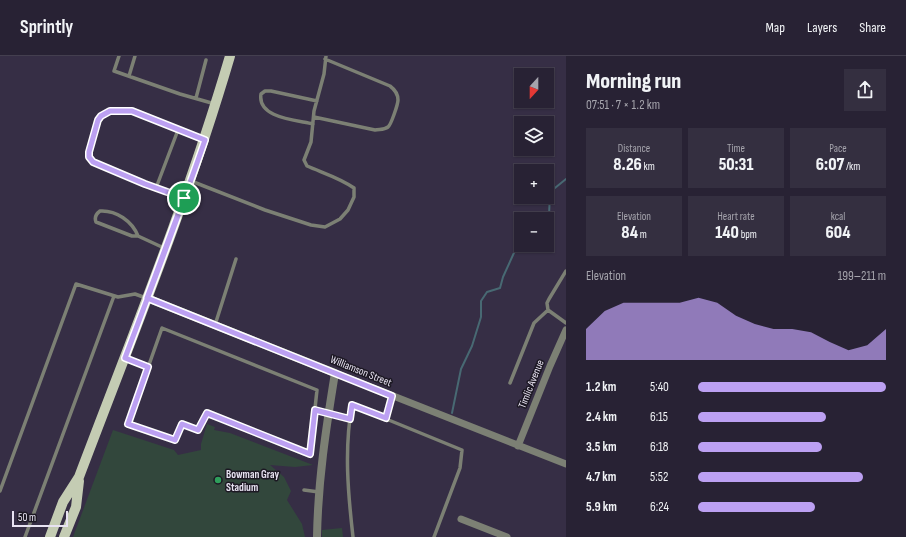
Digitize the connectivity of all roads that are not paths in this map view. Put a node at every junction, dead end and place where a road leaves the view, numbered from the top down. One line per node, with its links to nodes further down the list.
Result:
1 (119, 56): 6 (lane)
2 (135, 56): 6 (lane)
3 (230, 56): 9 (main road)
4 (326, 58): 8 (lane); 10 (lane)
5 (206, 60): 7 (lane)
6 (129, 76): 7 (lane)
7 (196, 98): 9 (lane)
8 (317, 101): 10 (lane); 11 (lane)
9 (216, 104): 13 (main road)
10 (314, 117): 11 (lane)
11 (313, 124): 14 (lane)
12 (178, 130): 13 (lane); 15 (lane); 15 (lane)
13 (205, 140): 14 (main road)
14 (191, 181): 16 (main road)
15 (156, 188): 16 (lane)
16 (184, 198): 18 (main road)
17 (138, 236): 17 (lane); 18 (lane)
18 (165, 249): 22 (main road)
19 (236, 259): 25 (lane)
20 (566, 271): 23 (lane)
21 (114, 296): 22 (lane); 40 (lane); 43 (lane)
22 (147, 298): 25 (street, Williamson Street); 27 (main road)
23 (548, 310): 24 (lane); 30 (lane)
24 (566, 323)
25 (215, 325): 29 (street, Williamson Street)
26 (566, 330): 36 (street, Timlic Avenue)
27 (125, 358): 28 (lane); 38 (main road)
28 (148, 367): 32 (lane); 32 (lane)
29 (334, 373): 31 (street, Williamson Street); 33 (street)
30 (510, 383)
31 (392, 396): 34 (lane); 36 (street, Williamson Street)
32 (315, 410): 33 (lane)
33 (328, 414): 35 (lane); 41 (street)
34 (386, 418): 35 (lane); 48 (lane)
35 (350, 419): 47 (lane)
36 (518, 446): 37 (street, Williamson Street)
37 (566, 464)
38 (79, 477): 44 (main road); 45 (main road)
39 (304, 490): 41 (lane)
40 (0, 491)
41 (318, 492): 46 (street)
42 (461, 519): 49 (street)
43 (25, 537)
44 (50, 537)
45 (64, 537)
46 (317, 537)
47 (353, 537)
48 (434, 537)
49 (507, 537)

